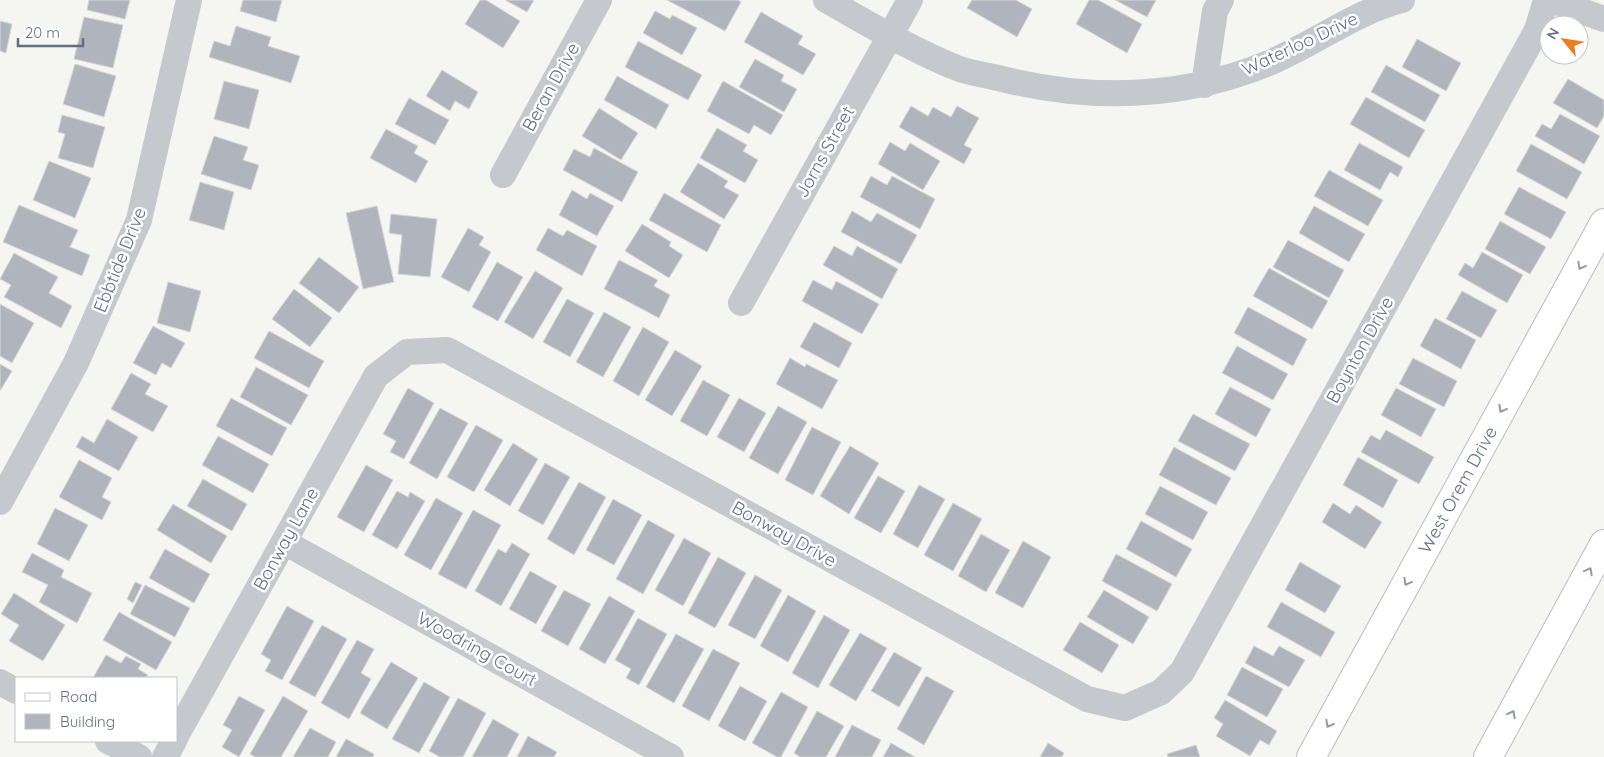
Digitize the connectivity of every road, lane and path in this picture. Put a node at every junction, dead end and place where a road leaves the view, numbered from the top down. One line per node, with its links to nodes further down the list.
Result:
1 (189, 0): 16 (street, Ebbtide Drive)
2 (599, 0): 12 (street, Beran Drive)
3 (826, 0): 10 (street, Waterloo Drive)
4 (910, 0): 10 (street, Jorns Street)
5 (1221, 0): 11 (street)
6 (1402, 0): 11 (street, Waterloo Drive)
7 (1546, 0): 21 (street, Boynton Drive)
8 (1551, 0): 9 (street)
9 (1604, 19)
10 (890, 36): 11 (street, Waterloo Drive); 14 (street, Jorns Street)
11 (1204, 85)
12 (503, 174)
13 (1604, 224): 28 (main road, West Orem Drive, one-way to 28)
14 (741, 303)
15 (407, 352): 17 (street, Bonway Lane); 21 (street, Bonway Drive)
16 (0, 502)
17 (284, 542): 22 (street, Bonway Lane); 27 (street, Woodring Court)
18 (1604, 544): 29 (main road, one-way to 18)
19 (0, 682): 20 (street)
20 (15, 690)
21 (1162, 692)
22 (178, 732)
23 (110, 742): 25 (street)
24 (173, 742): 26 (street)
25 (138, 757)
26 (165, 757)
27 (671, 757)
28 (1311, 757)
29 (1488, 757)

